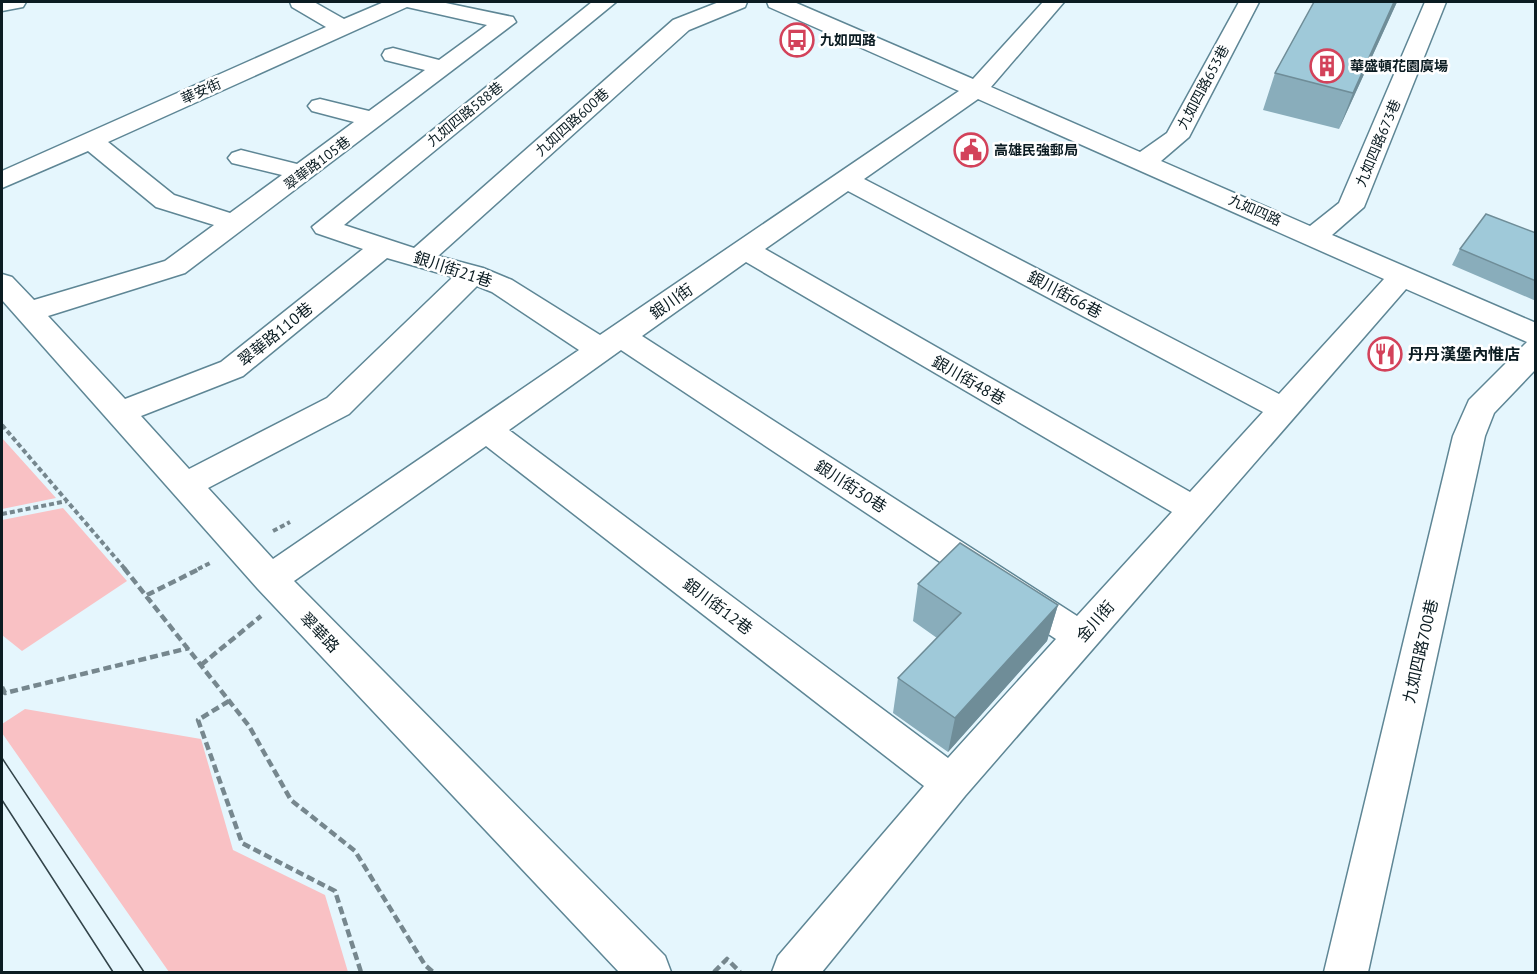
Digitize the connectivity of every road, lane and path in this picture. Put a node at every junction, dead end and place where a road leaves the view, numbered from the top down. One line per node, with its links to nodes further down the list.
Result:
1 (15, 2): 11 (street)
2 (300, 2): 12 (street)
3 (401, 2): 12 (street, 華安街)
4 (413, 2): 14 (street, 翠華路105巷)
5 (605, 2): 25 (street, 九如四路588巷)
6 (737, 2): 29 (street, 九如四路600巷)
7 (777, 2): 15 (street, 九如四路)
8 (1054, 2): 15 (street, 銀川街)
9 (1249, 2): 20 (street, 九如四路653巷)
10 (1437, 2): 26 (street, 九如四路673巷)
11 (2, 5)
12 (343, 28): 18 (street, 華安街)
13 (393, 55): 14 (street)
14 (443, 68): 17 (street, 翠華路105巷)
15 (978, 88): 20 (street, 九如四路); 23 (street, 銀川街)
16 (320, 106): 17 (street)
17 (374, 120): 21 (street, 翠華路105巷)
18 (91, 141): 22 (street, 華安街); 24 (street)
19 (241, 158): 21 (street)
20 (1144, 161): 26 (street, 九如四路)
21 (303, 173): 24 (street, 翠華路105巷)
22 (2, 180)
23 (847, 180): 28 (street, 銀川街); 37 (street, 銀川街66巷)
24 (235, 223): 33 (street, 翠華路105巷)
25 (325, 227): 27 (street, 銀川街21巷)
26 (1314, 236): 31 (street, 九如四路)
27 (385, 246): 29 (street, 銀川街21巷); 38 (street, 翠華路110巷)
28 (746, 250): 35 (street, 銀川街); 43 (street, 銀川街48巷)
29 (418, 259): 30 (street, 銀川街21巷)
30 (473, 274): 35 (street, 銀川街21巷); 41 (street)
31 (1403, 275): 34 (street, 九如四路); 37 (street, 金川街)
32 (2, 283): 33 (street, 翠華路)
33 (28, 312): 38 (street, 翠華路)
34 (1536, 334)
35 (611, 343): 40 (street, 銀川街); 46 (street, 銀川街30巷)
36 (1536, 351): 57 (street, 九如四路700巷)
37 (1282, 409): 43 (street, 金川街)
38 (118, 412): 41 (street, 翠華路)
39 (2, 425): 42 (path)
40 (486, 429): 45 (street, 銀川街); 50 (street, 銀川街12巷)
41 (184, 486): 45 (street, 翠華路)
42 (67, 501): 44 (path); 47 (path)
43 (1193, 509): 46 (street, 金川街)
44 (2, 514)
45 (270, 579): 53 (street, 翠華路)
46 (1081, 637): 50 (street, 金川街)
47 (189, 648): 48 (path); 49 (path)
48 (2, 687)
49 (229, 701): 51 (path); 52 (path)
50 (951, 783): 56 (street, 金川街)
51 (361, 972)
52 (433, 972)
53 (649, 972)
54 (714, 972): 55 (path)
55 (740, 972)
56 (794, 972)
57 (1346, 972)

